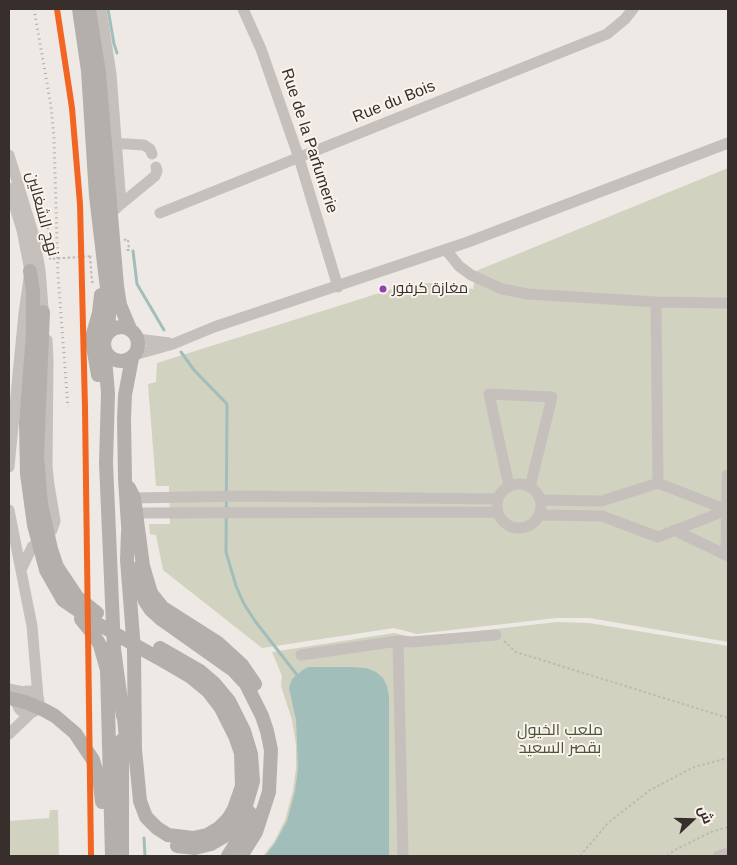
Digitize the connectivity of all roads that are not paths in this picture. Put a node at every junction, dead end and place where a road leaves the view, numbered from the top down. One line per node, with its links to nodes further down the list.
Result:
1 (79, 9): 17 (main road)
2 (89, 9): 6 (main road)
3 (101, 9): 6 (street)
4 (243, 9): 10 (street, Rue de la Parfumerie)
5 (633, 9): 10 (street, Rue du Bois)
6 (110, 143): 8 (street); 13 (main road)
7 (728, 143): 16 (street)
8 (152, 154)
9 (9, 155): 22 (street, نهج الشغالين)
10 (299, 158): 14 (street, Rue du Bois); 19 (street, Rue de la Parfumerie)
11 (156, 167): 13 (street)
12 (9, 188): 15 (street)
13 (116, 209): 24 (main road)
14 (160, 213)
15 (14, 220): 18 (street)
16 (446, 250): 19 (street); 20 (street)
17 (101, 262): 23 (main road); 29 (main road)
18 (30, 271): 28 (main road); 30 (street)
19 (338, 287): 25 (street)
20 (656, 302): 21 (street); 33 (street)
21 (728, 304)
22 (43, 312): 28 (main road); 49 (street, نهج الشغالين)
23 (108, 333): 24 (main road); 26 (main road)
24 (133, 334): 25 (street); 27 (main road)
25 (173, 344): 27 (street)
26 (104, 347): 27 (main road); 29 (main road)
27 (133, 356): 32 (main road)
28 (35, 386): 52 (main road); 57 (main road)
29 (106, 420): 62 (main road)
30 (9, 467)
31 (727, 475): 41 (street)
32 (124, 479): 36 (main road); 47 (main road)
33 (658, 483): 39 (street); 41 (street)
34 (509, 486): 35 (street); 35 (street); 37 (street)
35 (530, 487): 38 (street)
36 (134, 498): 37 (street); 43 (main road)
37 (498, 500): 42 (street)
38 (540, 500): 39 (street); 44 (street)
39 (602, 501): 45 (street)
40 (9, 510): 48 (street)
41 (727, 510): 46 (street); 50 (street)
42 (498, 512): 43 (street); 44 (street)
43 (137, 513): 64 (main road)
44 (539, 515): 45 (street)
45 (602, 516): 46 (street)
46 (674, 530): 50 (street)
47 (128, 532): 57 (main road); 64 (main road)
48 (14, 540): 49 (street); 51 (street)
49 (32, 547): 51 (street)
50 (727, 555)
51 (21, 570): 56 (street)
52 (63, 600): 57 (main road); 69 (main road)
53 (496, 635): 54 (street)
54 (398, 641): 55 (street); 73 (street)
55 (301, 655)
56 (36, 667): 59 (street); 60 (street)
57 (211, 687): 66 (main road)
58 (9, 689): 59 (street)
59 (25, 692): 60 (street); 61 (street)
60 (38, 697): 63 (street)
61 (14, 703): 63 (street); 65 (street); 68 (main road)
62 (123, 707): 66 (main road); 70 (main road)
63 (33, 711): 65 (street)
64 (262, 716): 72 (main road)
65 (9, 733)
66 (253, 781): 71 (main road)
67 (728, 853): 74 (street)
68 (102, 856)
69 (112, 856)
70 (122, 856)
71 (228, 856)
72 (241, 856)
73 (403, 856)
74 (718, 856)

